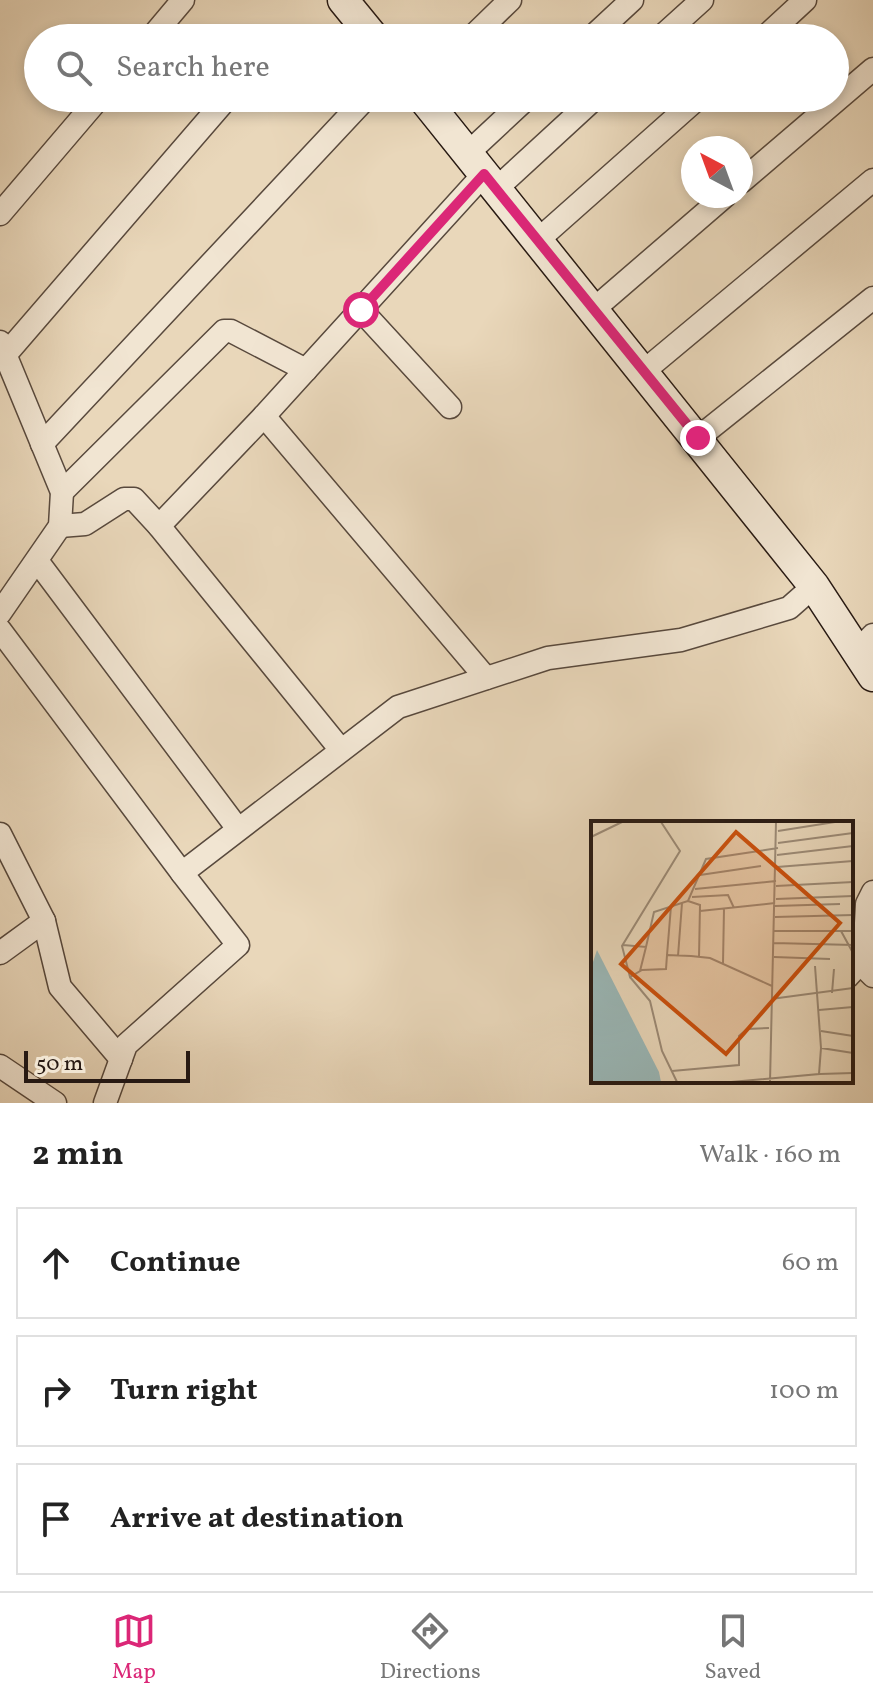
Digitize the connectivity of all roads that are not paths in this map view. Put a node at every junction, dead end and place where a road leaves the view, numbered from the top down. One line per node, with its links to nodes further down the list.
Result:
1 (183, 0): 7 (street)
2 (343, 0): 8 (street)
3 (510, 0): 9 (street)
4 (632, 0): 10 (street)
5 (702, 0): 11 (street)
6 (805, 0): 12 (street)
7 (163, 24)
8 (363, 24)
9 (485, 24)
10 (606, 24)
11 (675, 24)
12 (779, 24)
13 (873, 69): 14 (street)
14 (849, 90)
15 (87, 112): 27 (street)
16 (214, 112): 32 (street)
17 (353, 112): 38 (street)
18 (434, 112): 23 (street)
19 (519, 112): 23 (street)
20 (574, 112): 23 (street)
21 (682, 112): 28 (street)
22 (823, 112): 24 (street)
23 (483, 172): 28 (street); 31 (street)
24 (753, 172)
25 (873, 180): 34 (street)
26 (711, 208): 30 (street)
27 (0, 214)
28 (538, 240): 30 (street)
29 (873, 298): 37 (street)
30 (594, 309): 34 (street)
31 (361, 310): 33 (street); 35 (street)
32 (3, 347): 38 (street)
33 (306, 370): 36 (street); 39 (street)
34 (644, 371): 37 (street)
35 (450, 407)
36 (264, 416): 41 (street); 48 (street)
37 (698, 438): 43 (street)
38 (42, 444): 39 (street)
39 (62, 492): 40 (street)
40 (60, 526): 41 (street); 42 (street)
41 (159, 526): 49 (street)
42 (38, 562): 44 (street); 50 (street)
43 (814, 586): 46 (street); 48 (street)
44 (0, 613)
45 (0, 630): 52 (street)
46 (865, 643): 47 (street)
47 (873, 676)
48 (486, 678): 49 (street)
49 (341, 750): 50 (street)
50 (238, 829): 52 (street)
51 (0, 834): 54 (street)
52 (182, 873): 57 (street)
53 (873, 892): 56 (street)
54 (44, 921): 55 (street); 57 (street)
55 (0, 953)
56 (863, 975)
57 (121, 1059): 60 (street)
58 (0, 1066): 59 (street)
59 (55, 1103)
60 (105, 1103)

